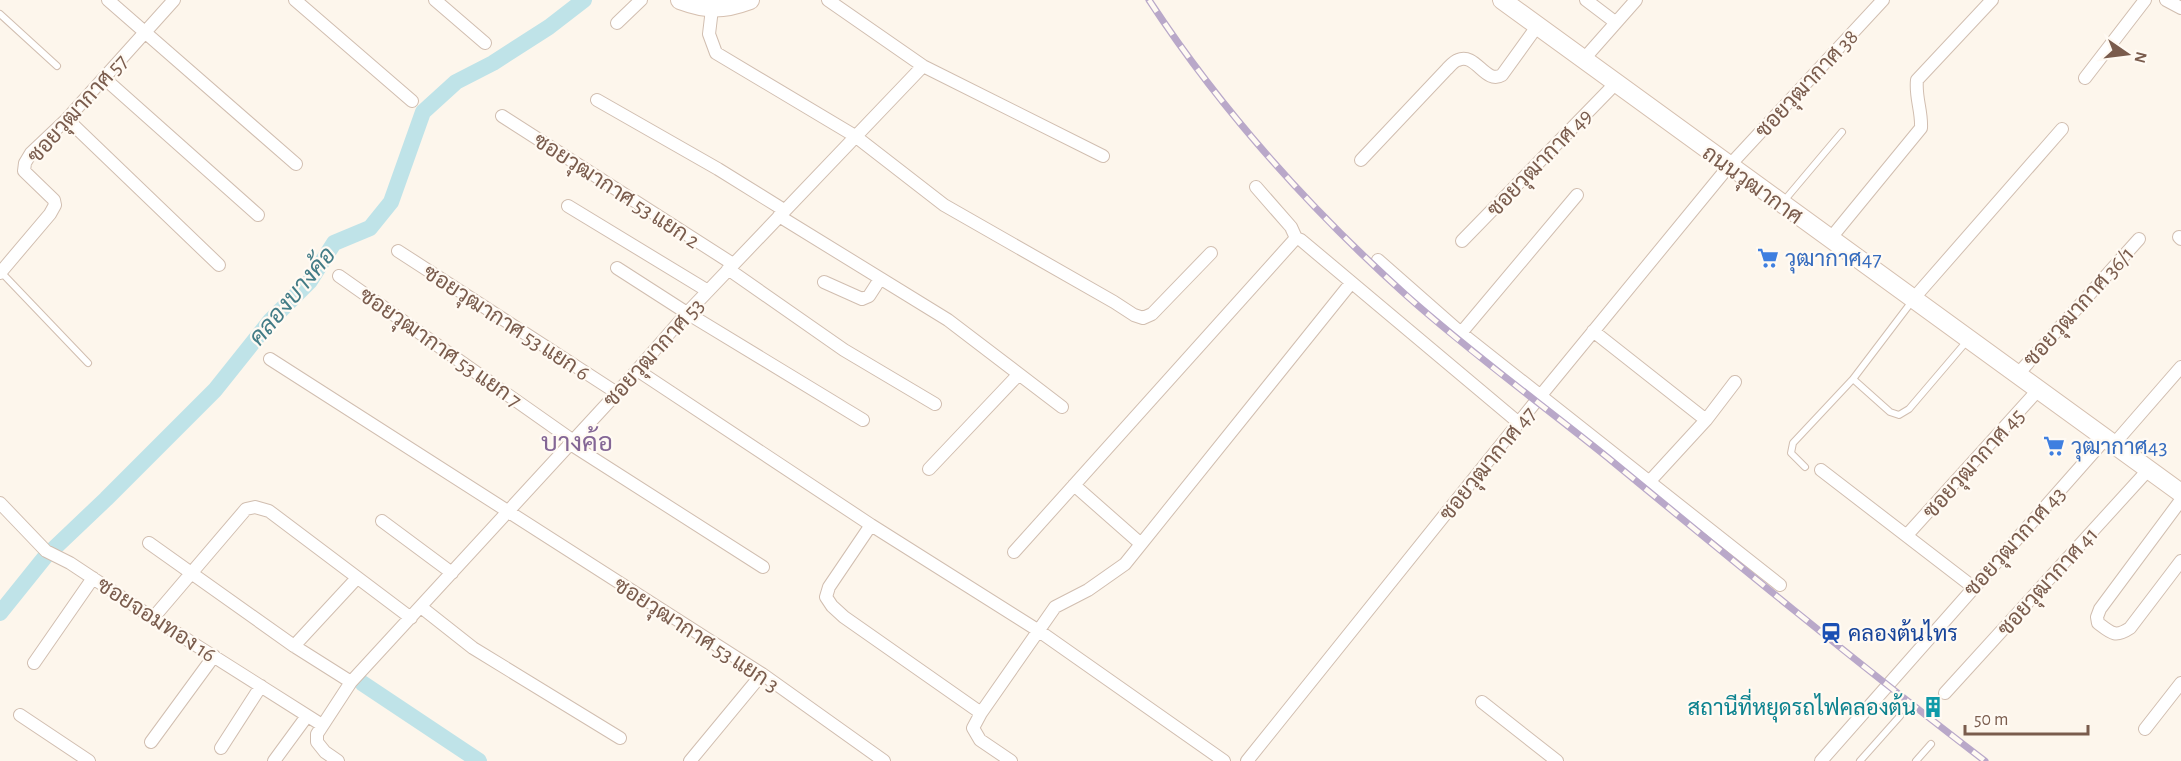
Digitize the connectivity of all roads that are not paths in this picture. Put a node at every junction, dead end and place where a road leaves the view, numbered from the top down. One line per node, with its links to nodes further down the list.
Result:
1 (108, 0): 22 (street)
2 (174, 0): 22 (street, ซอยวุฒากาศ 57)
3 (295, 0): 31 (street)
4 (435, 0): 23 (street)
5 (641, 0): 20 (street)
6 (680, 0): 17 (main road)
7 (750, 0): 17 (main road)
8 (828, 0): 26 (street)
9 (1502, 0): 21 (main road, ถนนวุฒากาศ)
10 (1586, 0): 19 (street)
11 (1636, 0): 19 (street)
12 (1883, 0): 40 (street, ซอยวุฒากาศ 38)
13 (1992, 0): 48 (street)
14 (2145, 0): 28 (street)
15 (2166, 0): 16 (street)
16 (2181, 8)
17 (712, 9): 36 (street)
18 (0, 14): 25 (lane)
19 (1615, 22): 24 (street)
20 (617, 23)
21 (1538, 25): 24 (main road, ถนนวุฒากาศ); 38 (street)
22 (145, 32): 27 (street, ซอยวุฒากาศ 57); 39 (street)
23 (485, 44)
24 (1583, 60): 29 (main road, ถนนวุฒากาศ)
25 (57, 66)
26 (923, 66): 36 (street, ซอยวุฒากาศ 53); 37 (street)
27 (104, 78): 33 (street, ซอยวุฒากาศ 57); 46 (street)
28 (2085, 78)
29 (1616, 83): 40 (main road, ถนนวุฒากาศ); 50 (street, ซอยวุฒากาศ 49)
30 (597, 100): 45 (street)
31 (412, 101)
32 (502, 116): 55 (street, ซอยวุฒากาศ 53 แยก 2)
33 (67, 119): 54 (street); 57 (street, ซอยวุฒากาศ 57)
34 (2062, 129): 63 (street)
35 (1842, 132): 43 (lane)
36 (855, 136): 45 (street, ซอยวุฒากาศ 53); 52 (street)
37 (1104, 156)
38 (1361, 160)
39 (296, 164)
40 (1729, 166): 43 (main road, ถนนวุฒากาศ); 65 (street, ซอยวุฒากาศ 47)
41 (1256, 187): 47 (street)
42 (1577, 195): 66 (street)
43 (1781, 204): 48 (main road, ถนนวุฒากาศ)
44 (568, 206): 62 (street, ซอยวุฒากาศ 53 แยก 2)
45 (782, 213): 55 (street, ซอยวุฒากาศ 53); 59 (street)
46 (258, 215)
47 (1296, 238): 61 (street); 91 (street)
48 (1830, 239): 63 (main road, ถนนวุฒากาศ)
49 (2139, 239): 73 (street, ซอยวุฒากาศ 36/1)
50 (1462, 241)
51 (398, 251): 77 (street, ซอยวุฒากาศ 53 แยก 6)
52 (1211, 253)
53 (1378, 260): 66 (street)
54 (219, 265)
55 (730, 267): 62 (street, ซอยวุฒากาศ 53); 79 (street, ซอยวุฒากาศ 53 แยก 2)
56 (617, 268): 64 (street)
57 (0, 272): 69 (lane)
58 (339, 276): 85 (street, ซอยวุฒากาศ 53 แยก 7)
59 (880, 279): 60 (street); 72 (street)
60 (824, 282)
61 (1352, 283): 83 (street); 100 (street)
62 (708, 291): 64 (street, ซอยวุฒากาศ 53)
63 (1914, 298): 67 (main road, ถนนวุฒากาศ); 74 (lane)
64 (687, 313): 71 (street, ซอยวุฒากาศ 53); 81 (street)
65 (1593, 331): 78 (street, ซอยวุฒากาศ 47); 82 (street)
66 (1461, 333): 78 (street)
67 (1970, 339): 73 (main road, ถนนวุฒากาศ); 74 (lane)
68 (270, 359): 95 (street, ซอยวุฒากาศ 53 แยก 3)
69 (88, 363)
70 (2181, 367): 84 (street, ซอยวุฒากาศ 43)
71 (637, 370): 77 (street, ซอยวุฒากาศ 53); 97 (street)
72 (1019, 374): 80 (street); 87 (street)
73 (2018, 374): 76 (main road, ถนนวุฒากาศ)
74 (1853, 379): 86 (lane)
75 (1736, 382): 82 (street)
76 (2039, 389): 84 (main road, ถนนวุฒากาศ); 98 (street, ซอยวุฒากาศ 45)
77 (617, 393): 85 (street, ซอยวุฒากาศ 53)
78 (1541, 396): 83 (street, ซอยวุฒากาศ 47); 90 (street)
79 (935, 404)
80 (1062, 407)
81 (863, 420)
82 (1706, 420): 90 (street)
83 (1519, 423): 140 (street, ซอยวุฒากาศ 47)
84 (2110, 441): 88 (main road, ถนนวุฒากาศ); 109 (street, ซอยวุฒากาศ 43)
85 (571, 442): 95 (street, ซอยวุฒากาศ 53); 103 (street, ซอยวุฒากาศ 53 แยก 7)
86 (1805, 467)
87 (929, 469)
88 (2148, 469): 92 (main road, ถนนวุฒากาศ); 121 (street, ซอยวุฒากาศ 41)
89 (1821, 470): 98 (street)
90 (1649, 482): 108 (street)
91 (1074, 485): 100 (street); 101 (street)
92 (2181, 493)
93 (2181, 500): 102 (street)
94 (0, 503): 106 (street, ซอยจอมทอง 16)
95 (507, 512): 105 (street, ซอยวุฒากาศ 53); 117 (street, ซอยวุฒากาศ 53 แยก 3)
96 (382, 521): 105 (street)
97 (871, 525): 113 (street); 123 (street)
98 (1907, 535): 109 (street)
99 (149, 543): 104 (street)
100 (1141, 544): 113 (street)
101 (1014, 552)
102 (2181, 561)
103 (763, 567)
104 (191, 572): 107 (street); 111 (street); 114 (street)
105 (452, 573): 110 (street, ซอยวุฒากาศ 53)
106 (93, 578): 111 (street, ซอยจอมทอง 16); 116 (street)
107 (357, 578): 112 (street); 114 (street)
108 (1780, 585)
109 (1973, 587): 142 (street, ซอยวุฒากาศ 43)
110 (421, 607): 112 (street, ซอยวุฒากาศ 53); 129 (street)
111 (153, 618): 115 (street, ซอยจอมทอง 16)
112 (411, 618): 118 (street, ซอยวุฒากาศ 53)
113 (1039, 631): 123 (street); 139 (street)
114 (294, 646): 118 (street)
115 (214, 656): 120 (street, ซอยจอมทอง 16); 130 (street)
116 (34, 663)
117 (762, 674): 136 (street); 137 (street, ซอยวุฒากาศ 53 แยก 3)
118 (351, 682): 127 (street, ซอยวุฒากาศ 53)
119 (2181, 683): 128 (street)
120 (261, 686): 125 (street, ซอยจอมทอง 16); 132 (street)
121 (1945, 693)
122 (1482, 702): 141 (street)
123 (981, 713): 138 (street)
124 (20, 715): 133 (street)
125 (307, 716): 127 (street, ซอยจอมทอง 16); 134 (street)
126 (1900, 716): 143 (lane)
127 (322, 725): 135 (street)
128 (2145, 729)
129 (620, 738)
130 (151, 742)
131 (1931, 744): 144 (lane)
132 (220, 748)
133 (89, 761)
134 (274, 761)
135 (338, 761)
136 (690, 761)
137 (884, 761)
138 (1011, 761)
139 (1224, 761)
140 (1247, 761)
141 (1557, 761)
142 (1821, 761)
143 (1860, 761)
144 (1916, 761)

